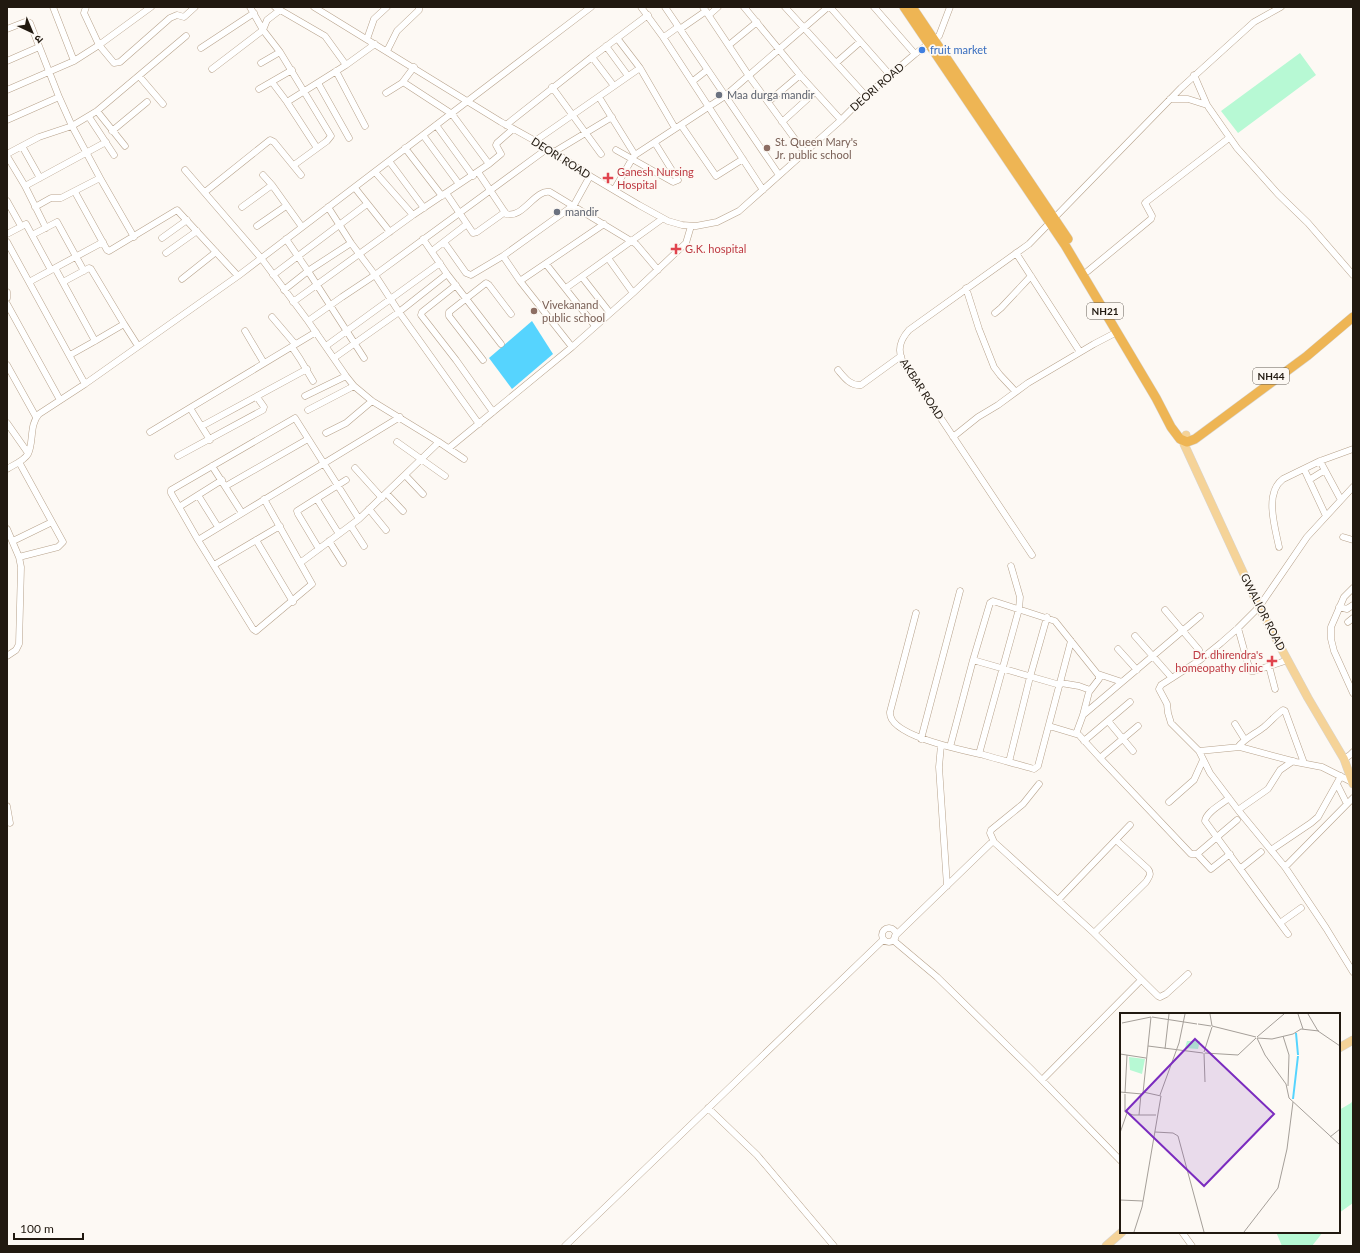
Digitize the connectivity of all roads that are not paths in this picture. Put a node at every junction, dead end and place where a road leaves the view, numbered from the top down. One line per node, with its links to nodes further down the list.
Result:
1 (53, 7): 48 (street)
2 (86, 7): 37 (street)
3 (195, 7): 37 (street)
4 (250, 7): 23 (street)
5 (314, 7): 31 (street, DEORI ROAD)
6 (387, 7): 31 (street)
7 (419, 7): 43 (street)
8 (591, 7): 81 (street)
9 (641, 7): 24 (street)
10 (665, 7): 26 (street)
11 (718, 7): 22 (street)
12 (744, 7): 25 (street)
13 (785, 7): 27 (street)
14 (829, 7): 27 (street); 34 (street)
15 (874, 7): 45 (street)
16 (904, 7): 35 (highway, NH21)
17 (912, 7): 35 (highway, NH21)
18 (950, 7): 35 (street, DEORI ROAD)
19 (1282, 7): 61 (street, AKBAR ROAD)
20 (148, 8): 37 (street)
21 (278, 8): 29 (street); 51 (street)
22 (706, 11): 26 (street); 38 (street)
23 (254, 13): 29 (street); 41 (street)
24 (648, 15): 32 (street); 33 (street)
25 (756, 22): 38 (street); 42 (street)
26 (679, 28): 33 (street); 56 (street)
27 (804, 28): 42 (street); 50 (street)
28 (7, 29): 40 (street)
29 (263, 30): 44 (street); 54 (street)
30 (186, 36): 62 (street)
31 (367, 38): 36 (street, DEORI ROAD)
32 (617, 38): 39 (street); 53 (street)
33 (664, 38): 65 (street)
34 (860, 42): 50 (street); 60 (street)
35 (931, 42): 45 (street, DEORI ROAD); 159 (highway, NH21)
36 (375, 44): 43 (street, DEORI ROAD); 51 (street)
37 (99, 45): 48 (street)
38 (728, 45): 64 (street)
39 (606, 46): 46 (street); 63 (street)
40 (39, 47): 47 (street); 58 (street)
41 (201, 48)
42 (779, 50): 59 (street); 64 (street)
43 (387, 51): 52 (street, DEORI ROAD)
44 (280, 52): 49 (street); 55 (street)
45 (915, 54): 60 (street, DEORI ROAD)
46 (592, 56): 69 (street); 70 (street)
47 (7, 61)
48 (74, 62): 58 (street)
49 (261, 63)
50 (836, 63): 77 (street)
51 (346, 65): 57 (street)
52 (414, 68): 67 (street); 81 (street, DEORI ROAD)
53 (640, 68): 63 (street); 100 (street)
54 (212, 69)
55 (292, 70): 66 (street); 73 (street)
56 (707, 70): 65 (street); 76 (street)
57 (336, 71): 68 (street); 99 (street)
58 (48, 72): 72 (street); 78 (street)
59 (800, 75): 74 (street); 84 (street)
60 (890, 75): 77 (street, DEORI ROAD)
61 (1194, 75): 80 (street, AKBAR ROAD); 86 (street)
62 (139, 76): 85 (street); 88 (street)
63 (628, 76): 69 (street)
64 (749, 76): 76 (street); 84 (street)
65 (692, 81): 87 (street)
66 (272, 82): 71 (street); 83 (street)
67 (403, 82): 75 (street); 89 (street)
68 (318, 83): 73 (street); 105 (street)
69 (614, 86): 79 (street)
70 (552, 88): 90 (street); 96 (street)
71 (259, 89)
72 (7, 90)
73 (305, 92): 83 (street); 112 (street)
74 (815, 92): 94 (street); 95 (street)
75 (386, 93)
76 (725, 96): 87 (street); 132 (street)
77 (866, 96): 94 (street, DEORI ROAD)
78 (59, 97): 93 (street); 98 (street)
79 (599, 97): 90 (street); 92 (street)
80 (1170, 99): 86 (street); 159 (street, AKBAR ROAD)
81 (468, 101): 89 (street); 96 (street, DEORI ROAD)
82 (147, 102): 102 (street)
83 (287, 102): 112 (street)
84 (768, 102): 95 (street)
85 (163, 104)
86 (1207, 105): 106 (street)
87 (709, 107): 100 (street); 123 (street)
88 (97, 111): 91 (street); 102 (street)
89 (452, 114): 97 (street); 125 (street)
90 (573, 115): 103 (street); 107 (street)
91 (89, 117): 98 (street); 108 (street)
92 (612, 117): 103 (street); 122 (street)
93 (7, 120)
94 (841, 120): 118 (street, DEORI ROAD)
95 (782, 122): 118 (street)
96 (506, 124): 101 (street, DEORI ROAD)
97 (436, 125): 104 (street); 130 (street)
98 (72, 126): 110 (street); 116 (street)
99 (365, 126)
100 (678, 126): 109 (street); 123 (street)
101 (513, 129): 107 (street, DEORI ROAD); 125 (street)
102 (112, 131): 111 (street)
103 (586, 133): 117 (street); 119 (street)
104 (423, 135): 113 (street); 136 (street)
105 (349, 138)
106 (1229, 138): 197 (street); 201 (street)
107 (535, 141): 114 (street, DEORI ROAD)
108 (106, 142): 116 (street); 121 (street)
109 (655, 142): 122 (street); 122 (street)
110 (22, 146): 120 (street); 134 (street)
111 (125, 146)
112 (317, 148): 126 (street)
113 (405, 148): 124 (street); 145 (street)
114 (548, 148): 117 (street, DEORI ROAD); 142 (street)
115 (616, 150): 122 (street)
116 (86, 152): 134 (street); 135 (street)
117 (554, 152): 133 (street, DEORI ROAD)
118 (805, 153): 132 (street, DEORI ROAD)
119 (601, 154)
120 (7, 155): 138 (street)
121 (114, 155)
122 (634, 157): 140 (street)
123 (743, 159): 141 (street)
124 (389, 161): 128 (street); 153 (street)
125 (489, 164): 130 (street)
126 (294, 165): 129 (street); 144 (street)
127 (185, 170): 144 (street)
128 (375, 172): 139 (street); 156 (street)
129 (301, 174)
130 (476, 174): 136 (street); 142 (street)
131 (263, 175): 137 (street)
132 (779, 175): 141 (street, DEORI ROAD)
133 (590, 176): 140 (street, DEORI ROAD); 147 (street)
134 (40, 178): 138 (street)
135 (100, 178): 143 (street); 172 (street)
136 (460, 184): 145 (street)
137 (272, 185): 149 (street); 151 (street)
138 (25, 186): 150 (street)
139 (355, 188): 146 (street); 152 (street)
140 (614, 190): 157 (street, DEORI ROAD)
141 (763, 190): 165 (street, DEORI ROAD)
142 (491, 191): 154 (street); 155 (street)
143 (75, 192): 150 (street); 178 (street)
144 (205, 192): 189 (street)
145 (444, 194): 153 (street); 155 (street)
146 (367, 204): 160 (street); 169 (street)
147 (574, 205): 154 (street); 162 (street); 188 (street)
148 (8, 206): 163 (street)
149 (286, 206): 164 (street); 166 (street)
150 (35, 207): 167 (street)
151 (242, 207)
152 (328, 207): 160 (street); 166 (street)
153 (424, 208): 156 (street)
154 (505, 212): 161 (street)
155 (459, 214): 161 (street); 175 (street)
156 (413, 215): 169 (street)
157 (662, 218): 165 (street, DEORI ROAD); 176 (street)
158 (187, 220): 168 (street); 172 (street); 173 (street)
159 (1052, 220): 184 (street, AKBAR ROAD); 197 (highway, NH21); 235 (highway, NH21)
160 (340, 224): 180 (street); 187 (street)
161 (467, 224): 179 (street)
162 (604, 224): 176 (street); 192 (street)
163 (21, 226): 170 (street); 171 (street)
164 (257, 226)
165 (691, 226): 194 (street)
166 (302, 227): 174 (street)
167 (46, 228): 171 (street); 186 (street)
168 (197, 231): 182 (street); 183 (street)
169 (390, 232): 185 (street)
170 (7, 234)
171 (32, 235): 193 (street)
172 (134, 237): 178 (street)
173 (162, 238)
174 (286, 239): 187 (street); 189 (street)
175 (423, 239): 181 (street); 200 (street)
176 (632, 241): 190 (street); 194 (street)
177 (7, 242): 207 (street)
178 (103, 242): 186 (street)
179 (444, 242): 181 (street); 188 (street)
180 (351, 243): 185 (street); 196 (street)
181 (432, 251): 191 (street)
182 (216, 252): 202 (street); 205 (street)
183 (166, 253)
184 (1016, 253): 203 (street); 212 (street, AKBAR ROAD)
185 (360, 254): 200 (street); 209 (street)
186 (76, 256): 193 (street); 195 (street)
187 (298, 256): 196 (street); 198 (street)
188 (503, 256): 206 (street)
189 (261, 258): 198 (street); 202 (street)
190 (608, 258): 204 (street); 215 (street)
191 (440, 263): 199 (street); 217 (street)
192 (546, 264): 206 (street); 211 (street)
193 (53, 269): 207 (street); 208 (street)
194 (658, 270): 215 (street)
195 (84, 271): 208 (street); 230 (street)
196 (308, 271): 209 (street); 213 (street)
197 (1088, 271): 273 (highway, NH21)
198 (273, 274): 213 (street)
199 (447, 274): 210 (street); 223 (street)
200 (375, 275): 217 (street); 221 (street)
201 (1353, 275)
202 (238, 276): 240 (street)
203 (1031, 276): 225 (street); 243 (street)
204 (582, 277): 211 (street); 224 (street)
205 (182, 279)
206 (520, 281): 242 (street)
207 (29, 282): 244 (street)
208 (63, 282): 236 (street)
209 (316, 284): 219 (street); 221 (street)
210 (456, 285): 218 (street); 264 (street)
211 (566, 288): 231 (street)
212 (966, 288): 245 (street, AKBAR ROAD); 257 (street)
213 (284, 290): 219 (street)
214 (7, 292): 216 (street)
215 (633, 293): 224 (street)
216 (7, 298)
217 (390, 298): 223 (street); 233 (street)
218 (466, 298): 226 (street); 238 (street); 248 (street)
219 (293, 302): 229 (street)
220 (7, 304): 260 (street)
221 (330, 305): 229 (street); 233 (street)
222 (1353, 311): 273 (highway, NH44)
223 (399, 312): 237 (street); 268 (street)
224 (610, 313): 231 (street)
225 (995, 313)
226 (512, 314)
227 (272, 316): 239 (street)
228 (1353, 317): 273 (highway)
229 (308, 321): 234 (street)
230 (124, 324): 236 (street); 240 (street)
231 (595, 326): 242 (street)
232 (245, 331): 249 (street)
233 (346, 331): 237 (street); 241 (street)
234 (316, 332): 239 (street); 241 (street)
235 (1117, 332): 243 (street); 273 (highway, NH21)
236 (95, 341): 244 (street)
237 (354, 343): 246 (street); 247 (street)
238 (501, 344)
239 (294, 345): 249 (street); 251 (street)
240 (138, 346): 255 (street)
241 (326, 346): 246 (street)
242 (572, 347): 264 (street)
243 (1080, 352): 257 (street)
244 (70, 355): 255 (street)
245 (901, 356): 252 (street); 272 (street, AKBAR ROAD)
246 (334, 358): 253 (street)
247 (364, 358)
248 (483, 360)
249 (264, 363): 262 (street)
250 (7, 365): 265 (street)
251 (306, 369): 254 (street); 259 (street)
252 (838, 370)
253 (346, 376): 256 (street); 258 (street)
254 (313, 381)
255 (85, 384): 260 (street)
256 (354, 386): 261 (street); 263 (street)
257 (1015, 391): 272 (street)
258 (305, 396)
259 (257, 397): 269 (street); 275 (street)
260 (60, 400): 265 (street)
261 (372, 401): 266 (street); 271 (street)
262 (190, 408): 269 (street); 270 (street)
263 (308, 410)
264 (493, 412): 268 (street)
265 (36, 417): 280 (street)
266 (400, 417): 277 (street); 286 (street)
267 (7, 423): 280 (street)
268 (479, 424): 278 (street)
269 (202, 426): 275 (street)
270 (150, 432)
271 (326, 433)
272 (953, 437): 328 (street, AKBAR ROAD)
273 (1185, 438): 338 (main road, GWALIOR ROAD)
274 (308, 439): 286 (street); 287 (street); 297 (street)
275 (210, 440): 281 (street)
276 (397, 442): 283 (street)
277 (439, 442): 278 (street); 283 (street)
278 (449, 448): 282 (street)
279 (1353, 449): 284 (street)
280 (28, 453): 285 (street)
281 (178, 456)
282 (464, 459)
283 (421, 460): 292 (street); 293 (street)
284 (1320, 461): 290 (street); 291 (street)
285 (19, 462): 289 (street); 312 (street)
286 (323, 464): 298 (street); 303 (street)
287 (212, 466): 294 (street); 306 (street)
288 (355, 468): 302 (street)
289 (7, 469)
290 (1304, 469): 296 (street); 326 (street)
291 (1325, 470): 296 (street); 305 (street)
292 (405, 475): 300 (street); 302 (street)
293 (445, 476)
294 (222, 480): 297 (street); 301 (street)
295 (346, 480): 298 (street)
296 (1309, 480): 310 (street)
297 (226, 486): 309 (street)
298 (338, 486): 304 (street); 311 (street)
299 (1353, 487): 305 (street)
300 (423, 494)
301 (198, 495): 306 (street); 315 (street)
302 (384, 495): 307 (street); 308 (street)
303 (264, 499): 309 (street); 313 (street)
304 (317, 499): 318 (street); 327 (street)
305 (1341, 500): 310 (street)
306 (180, 508): 320 (street)
307 (369, 509): 311 (street); 317 (street)
308 (403, 512)
309 (242, 513): 315 (street)
310 (1326, 516): 338 (street)
311 (359, 519): 314 (street)
312 (52, 522): 323 (street); 329 (street)
313 (280, 526): 321 (street); 330 (street)
314 (351, 526): 318 (street); 325 (street)
315 (218, 528): 320 (street)
316 (7, 529): 323 (street)
317 (386, 530)
318 (339, 534): 324 (street)
319 (1343, 537): 322 (street)
320 (198, 540): 332 (street)
321 (256, 540): 332 (street); 336 (street)
322 (1353, 540)
323 (13, 541): 329 (street)
324 (329, 541): 327 (street); 331 (street)
325 (364, 546)
326 (1279, 546)
327 (319, 549): 330 (street)
328 (1032, 554)
329 (20, 557): 351 (street)
330 (300, 563): 336 (street)
331 (343, 563)
332 (214, 565): 336 (street)
333 (1011, 566): 340 (street)
334 (1353, 588): 339 (street)
335 (960, 591): 373 (street)
336 (293, 602)
337 (1353, 605): 339 (street)
338 (1259, 607): 345 (street); 354 (main road, GWALIOR ROAD)
339 (1339, 607): 365 (street)
340 (1019, 610): 344 (street); 353 (street); 356 (street)
341 (1165, 610): 346 (street)
342 (916, 613): 373 (street)
343 (1200, 616): 346 (street)
344 (1047, 617): 348 (street); 359 (street)
345 (1238, 628): 355 (street); 360 (street)
346 (1183, 631): 350 (street); 352 (street)
347 (1135, 636): 352 (street)
348 (1071, 641): 358 (street); 362 (street)
349 (1118, 649): 357 (street)
350 (1199, 650)
351 (7, 656)
352 (1153, 657): 357 (street); 360 (street)
353 (973, 660): 356 (street); 379 (street)
354 (1288, 660): 355 (street); 385 (main road, GWALIOR ROAD)
355 (1269, 666): 363 (street)
356 (1002, 669): 359 (street); 383 (street)
357 (1137, 670): 361 (street)
358 (1098, 674): 361 (street); 364 (street)
359 (1030, 677): 362 (street); 388 (street)
360 (1172, 678): 381 (street)
361 (1122, 682): 367 (street)
362 (1060, 684): 364 (street); 370 (street)
363 (1275, 689)
364 (1090, 690): 367 (street)
365 (1353, 693)
366 (1130, 702): 368 (street)
367 (1083, 716): 372 (street)
368 (1108, 721): 374 (street); 376 (street)
369 (1235, 724): 375 (street)
370 (1049, 726): 372 (street); 388 (street)
371 (1138, 726): 374 (street)
372 (1076, 734): 376 (street)
373 (921, 739): 377 (street)
374 (1122, 739): 380 (street); 384 (street)
375 (1245, 740): 378 (street); 389 (street)
376 (1084, 741): 384 (street)
377 (941, 745): 379 (street); 412 (street)
378 (1238, 747): 381 (street); 387 (street)
379 (950, 748): 383 (street)
380 (1133, 751)
381 (1199, 751): 386 (street)
382 (1353, 752): 385 (street)
383 (979, 754): 388 (street)
384 (1100, 758): 408 (street)
385 (1344, 759): 391 (main road, GWALIOR ROAD)
386 (1203, 760): 394 (street); 396 (street)
387 (1292, 761): 389 (street); 399 (street)
388 (1009, 762)
389 (1304, 763): 390 (street)
390 (1341, 776): 391 (street); 393 (street)
391 (1353, 783)
392 (1039, 784): 405 (street)
393 (1337, 784): 397 (street); 406 (street)
394 (1229, 798): 399 (street); 403 (street)
395 (1353, 798): 397 (street)
396 (1169, 802)
397 (1347, 804): 410 (street)
398 (7, 806): 401 (street)
399 (1238, 810): 406 (street)
400 (1237, 820): 403 (street)
401 (10, 823)
402 (1130, 826): 404 (street)
403 (1217, 836): 408 (street); 409 (street)
404 (1116, 840): 413 (street); 416 (street)
405 (994, 842): 412 (street); 413 (street)
406 (1271, 850): 410 (street)
407 (1261, 852): 411 (street)
408 (1196, 854): 409 (street)
409 (1230, 854): 411 (street)
410 (1285, 867): 420 (street)
411 (1241, 868): 415 (street)
412 (947, 886): 418 (street)
413 (1058, 900): 416 (street)
414 (1301, 908): 415 (street)
415 (1280, 923): 417 (street)
416 (1094, 933): 422 (street)
417 (1288, 934)
418 (894, 938): 419 (street); 419 (street); 425 (street)
419 (884, 940): 426 (street)
420 (1353, 972)
421 (1188, 974): 422 (street)
422 (1141, 980): 425 (street)
423 (1353, 1040): 424 (main road)
424 (1340, 1047)
425 (1042, 1080): 427 (street)
426 (708, 1108): 430 (street); 431 (street)
427 (1120, 1160)
428 (1121, 1233): 432 (main road)
429 (1183, 1233): 433 (street)
430 (565, 1246)
431 (834, 1246)
432 (1106, 1246)
433 (1192, 1246)

